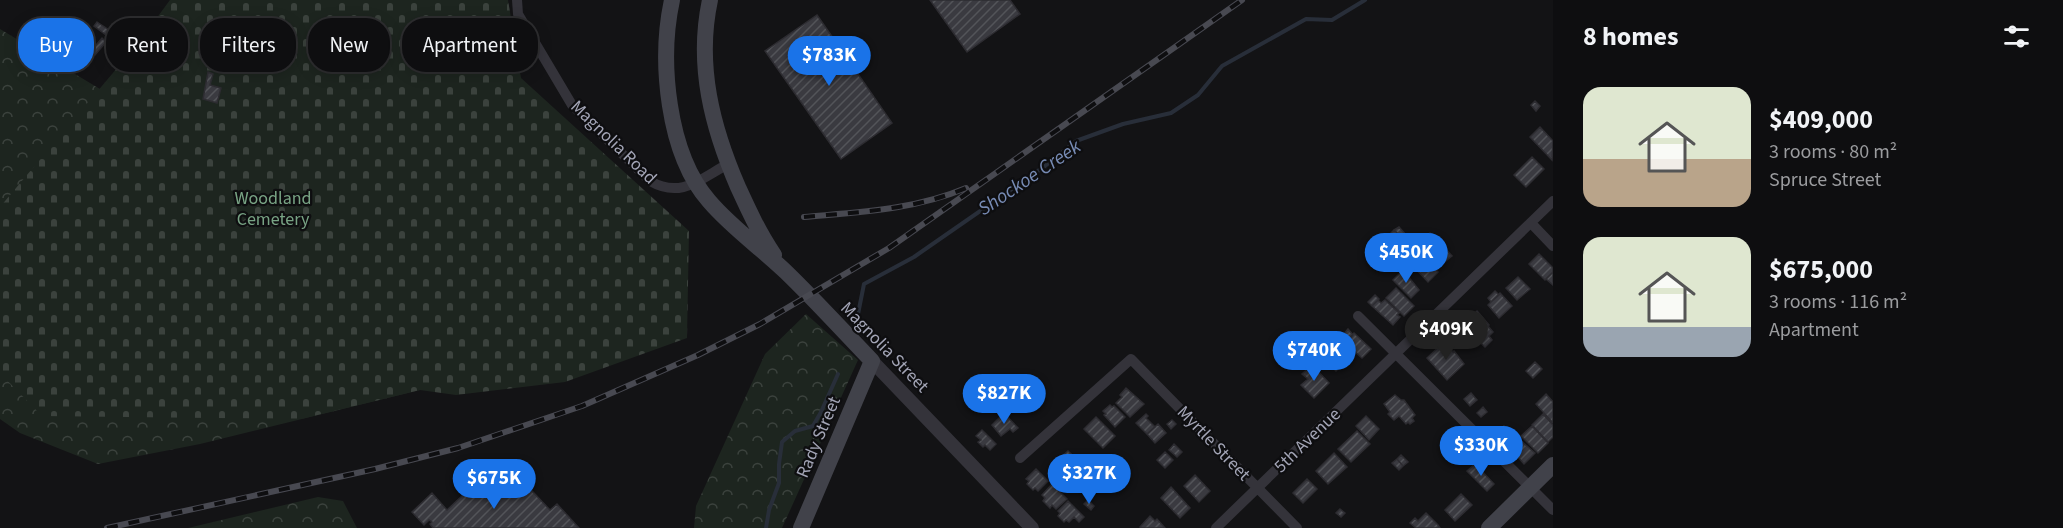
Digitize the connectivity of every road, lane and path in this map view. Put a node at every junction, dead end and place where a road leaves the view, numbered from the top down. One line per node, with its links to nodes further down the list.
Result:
1 (517, 0): 5 (street, Magnolia Road)
2 (672, 0): 5 (main road, Magnolia Street)
3 (710, 0): 4 (main road, Magnolia Street)
4 (728, 164): 5 (street, Magnolia Road); 9 (main road, Magnolia Street)
5 (696, 182): 9 (main road, Magnolia Street)
6 (1553, 201): 7 (street, 5th Avenue)
7 (1531, 223): 8 (street); 11 (street, 5th Avenue)
8 (1553, 246)
9 (785, 271): 12 (main road, Magnolia Street)
10 (1358, 316): 11 (street)
11 (1396, 354): 15 (street); 16 (street, 5th Avenue)
12 (872, 361): 18 (main road, Rady Street); 19 (street, Magnolia Street)
13 (1020, 458): 16 (street, Myrtle Street)
14 (1553, 465): 15 (main road)
15 (1530, 487): 17 (street); 22 (main road)
16 (1258, 488): 20 (street, 5th Avenue); 21 (street, Myrtle Street)
17 (1553, 510)
18 (801, 528)
19 (1032, 528)
20 (1216, 528)
21 (1297, 528)
22 (1489, 528)

